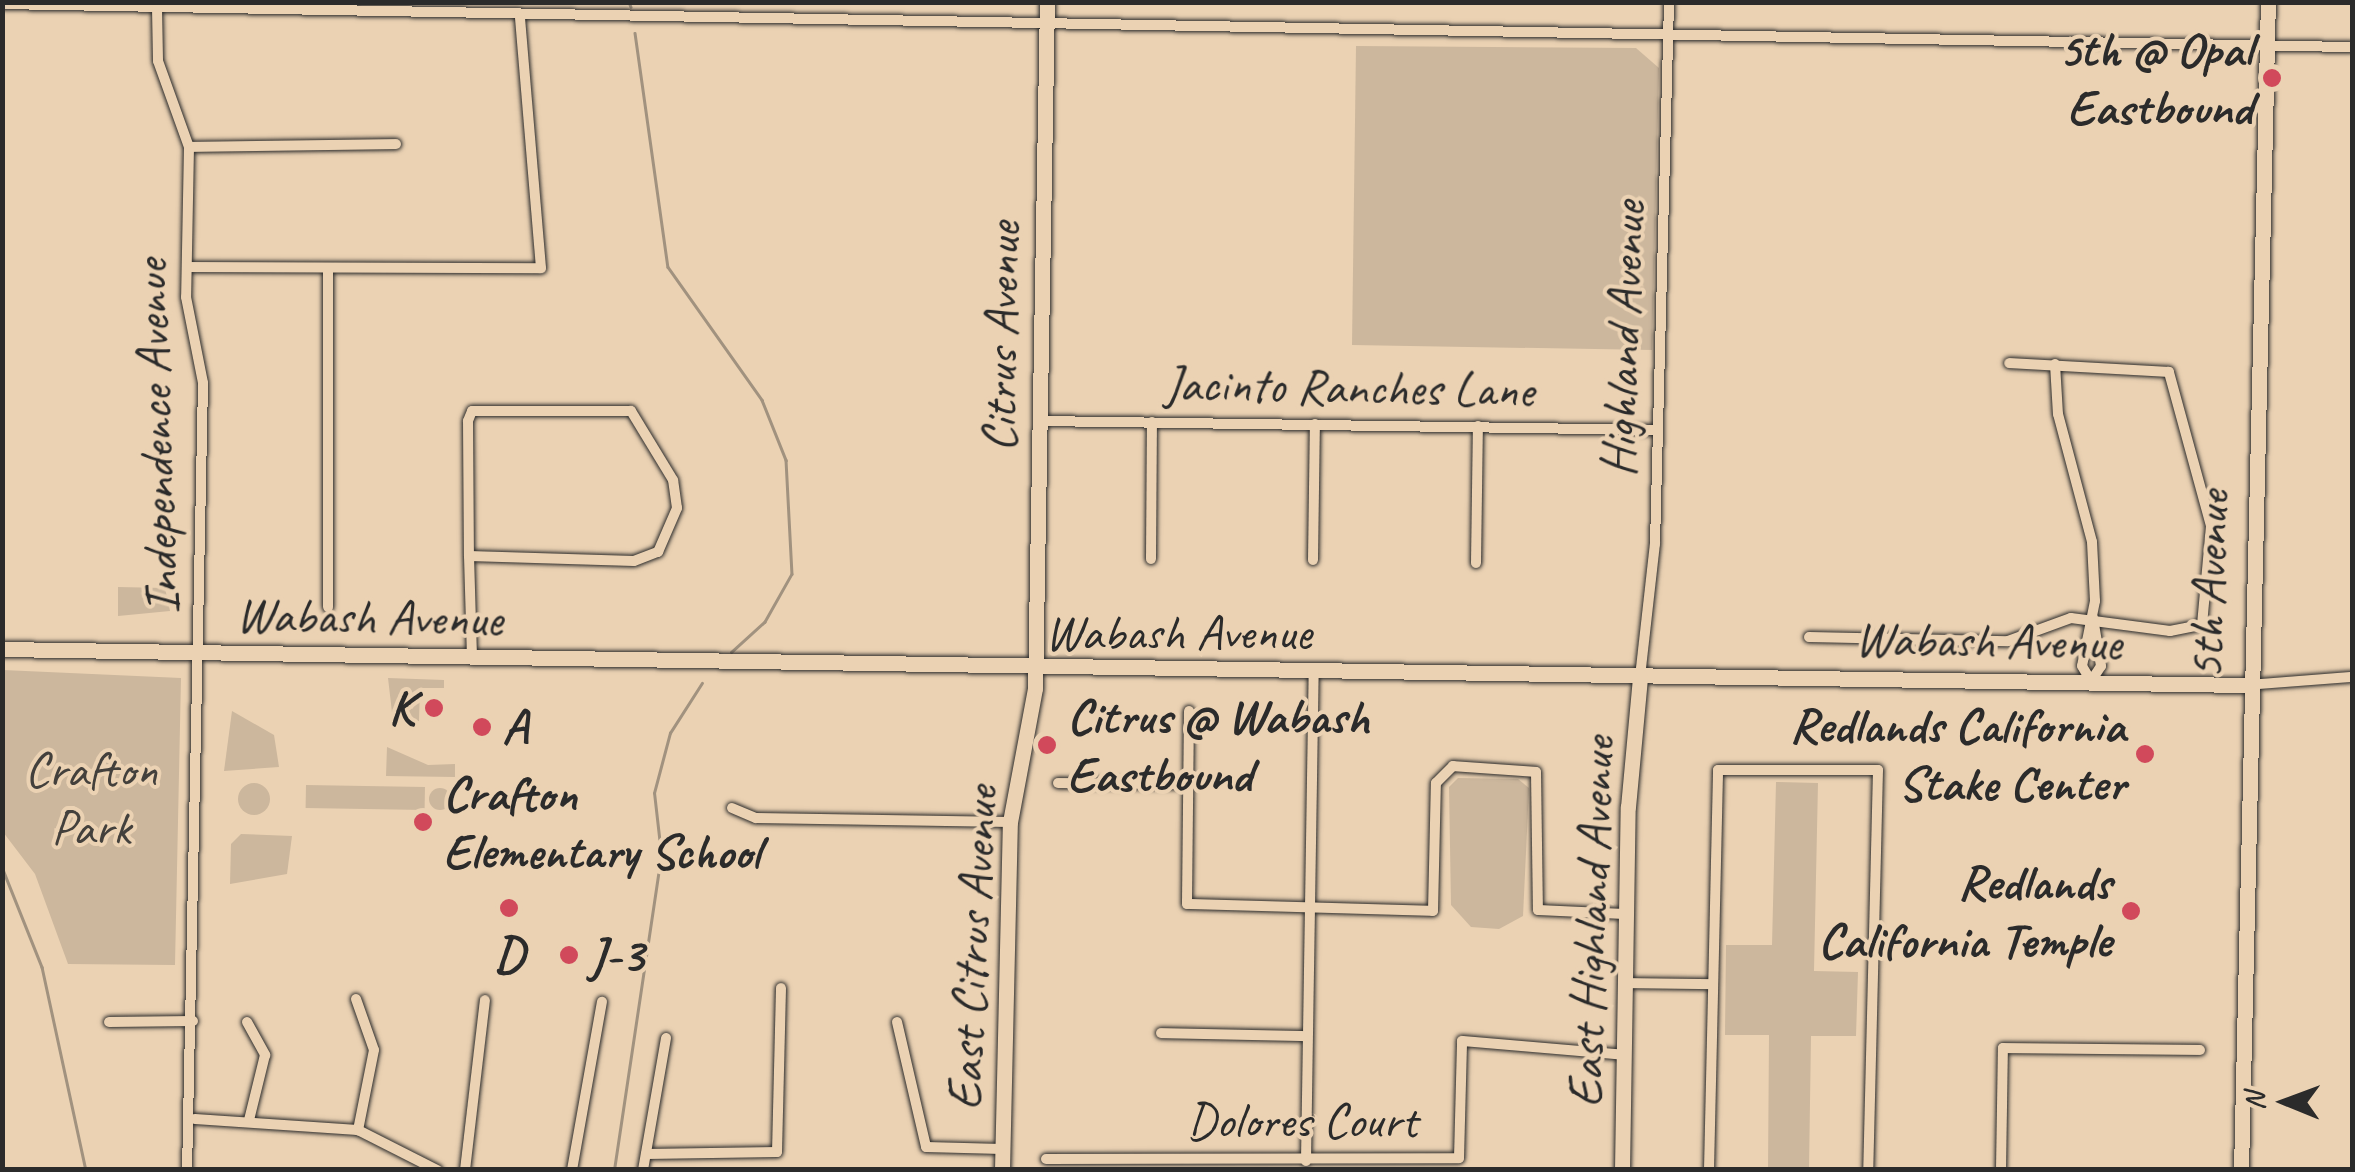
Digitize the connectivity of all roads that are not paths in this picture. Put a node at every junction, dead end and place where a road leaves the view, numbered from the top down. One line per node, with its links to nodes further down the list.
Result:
1 (1047, 2): 7 (street, Citrus Avenue)
2 (1670, 2): 8 (street, Highland Avenue)
3 (2268, 2): 9 (street, 5th Avenue)
4 (2, 4): 5 (street)
5 (157, 8): 6 (street); 12 (street, Independence Avenue)
6 (520, 18): 7 (street); 14 (street)
7 (1047, 26): 8 (street); 17 (street, Citrus Avenue)
8 (1669, 37): 9 (street); 21 (street, Highland Avenue)
9 (2266, 47): 10 (street); 37 (street, 5th Avenue)
10 (2352, 47)
11 (396, 144): 12 (street)
12 (189, 146): 13 (street, Independence Avenue)
13 (187, 267): 14 (street); 30 (street, Independence Avenue)
14 (328, 269): 26 (street)
15 (2009, 363): 16 (street)
16 (2056, 364): 27 (street); 27 (street)
17 (1040, 421): 18 (street, Jacinto Ranches Lane); 32 (street, Citrus Avenue)
18 (1152, 422): 19 (street, Jacinto Ranches Lane); 23 (street)
19 (1315, 424): 20 (street, Jacinto Ranches Lane); 24 (street)
20 (1478, 426): 21 (street, Jacinto Ranches Lane); 25 (street)
21 (1658, 430): 34 (street, Highland Avenue)
22 (469, 556): 22 (street); 31 (street)
23 (1151, 559)
24 (1313, 560)
25 (1476, 563)
26 (328, 608)
27 (2093, 618): 28 (street); 36 (street); 36 (street)
28 (1809, 637)
29 (2, 649): 30 (street, Wabash Avenue)
30 (198, 653): 31 (street, Wabash Avenue); 51 (street, Independence Avenue)
31 (472, 659): 32 (street, Wabash Avenue)
32 (1035, 672): 33 (street, Wabash Avenue); 42 (street, East Citrus Avenue)
33 (1314, 674): 34 (street, Wabash Avenue); 43 (street)
34 (1640, 677): 36 (street, Wabash Avenue); 44 (street, East Highland Avenue)
35 (2352, 677): 37 (street, Wabash Avenue)
36 (2091, 681): 37 (street, Wabash Avenue)
37 (2246, 685): 79 (street, 5th Avenue)
38 (1190, 712): 40 (street)
39 (1058, 783): 40 (street)
40 (1189, 784): 43 (street)
41 (732, 808): 42 (street)
42 (1010, 822): 63 (street, East Citrus Avenue)
43 (1308, 905): 44 (street); 56 (street)
44 (1625, 914): 45 (street, East Highland Avenue)
45 (1625, 983): 46 (street); 59 (street, East Highland Avenue)
46 (1714, 984): 76 (street); 77 (street)
47 (781, 988): 64 (street)
48 (356, 999): 62 (street)
49 (485, 1000): 71 (street)
50 (602, 1002): 72 (street)
51 (193, 1021): 52 (street); 60 (street, Independence Avenue)
52 (109, 1022)
53 (247, 1022): 61 (street)
54 (897, 1022): 63 (street)
55 (1161, 1033): 56 (street)
56 (1306, 1036): 66 (street)
57 (666, 1038): 64 (street)
58 (2200, 1050): 78 (street)
59 (1624, 1054): 66 (street, Dolores Court); 75 (street, East Highland Avenue)
60 (195, 1119): 61 (street); 69 (street, Independence Avenue)
61 (249, 1120): 62 (street)
62 (358, 1130): 67 (street)
63 (1002, 1150): 74 (street, East Citrus Avenue)
64 (646, 1154): 73 (street)
65 (1046, 1159): 68 (street, Dolores Court)
66 (1306, 1161): 68 (street, Dolores Court)
67 (415, 1164): 70 (street)
68 (1195, 1164)
69 (187, 1170)
70 (437, 1170)
71 (465, 1170)
72 (572, 1170)
73 (643, 1170)
74 (1002, 1170)
75 (1622, 1170)
76 (1709, 1170)
77 (1868, 1170)
78 (2002, 1170)
79 (2241, 1170)

